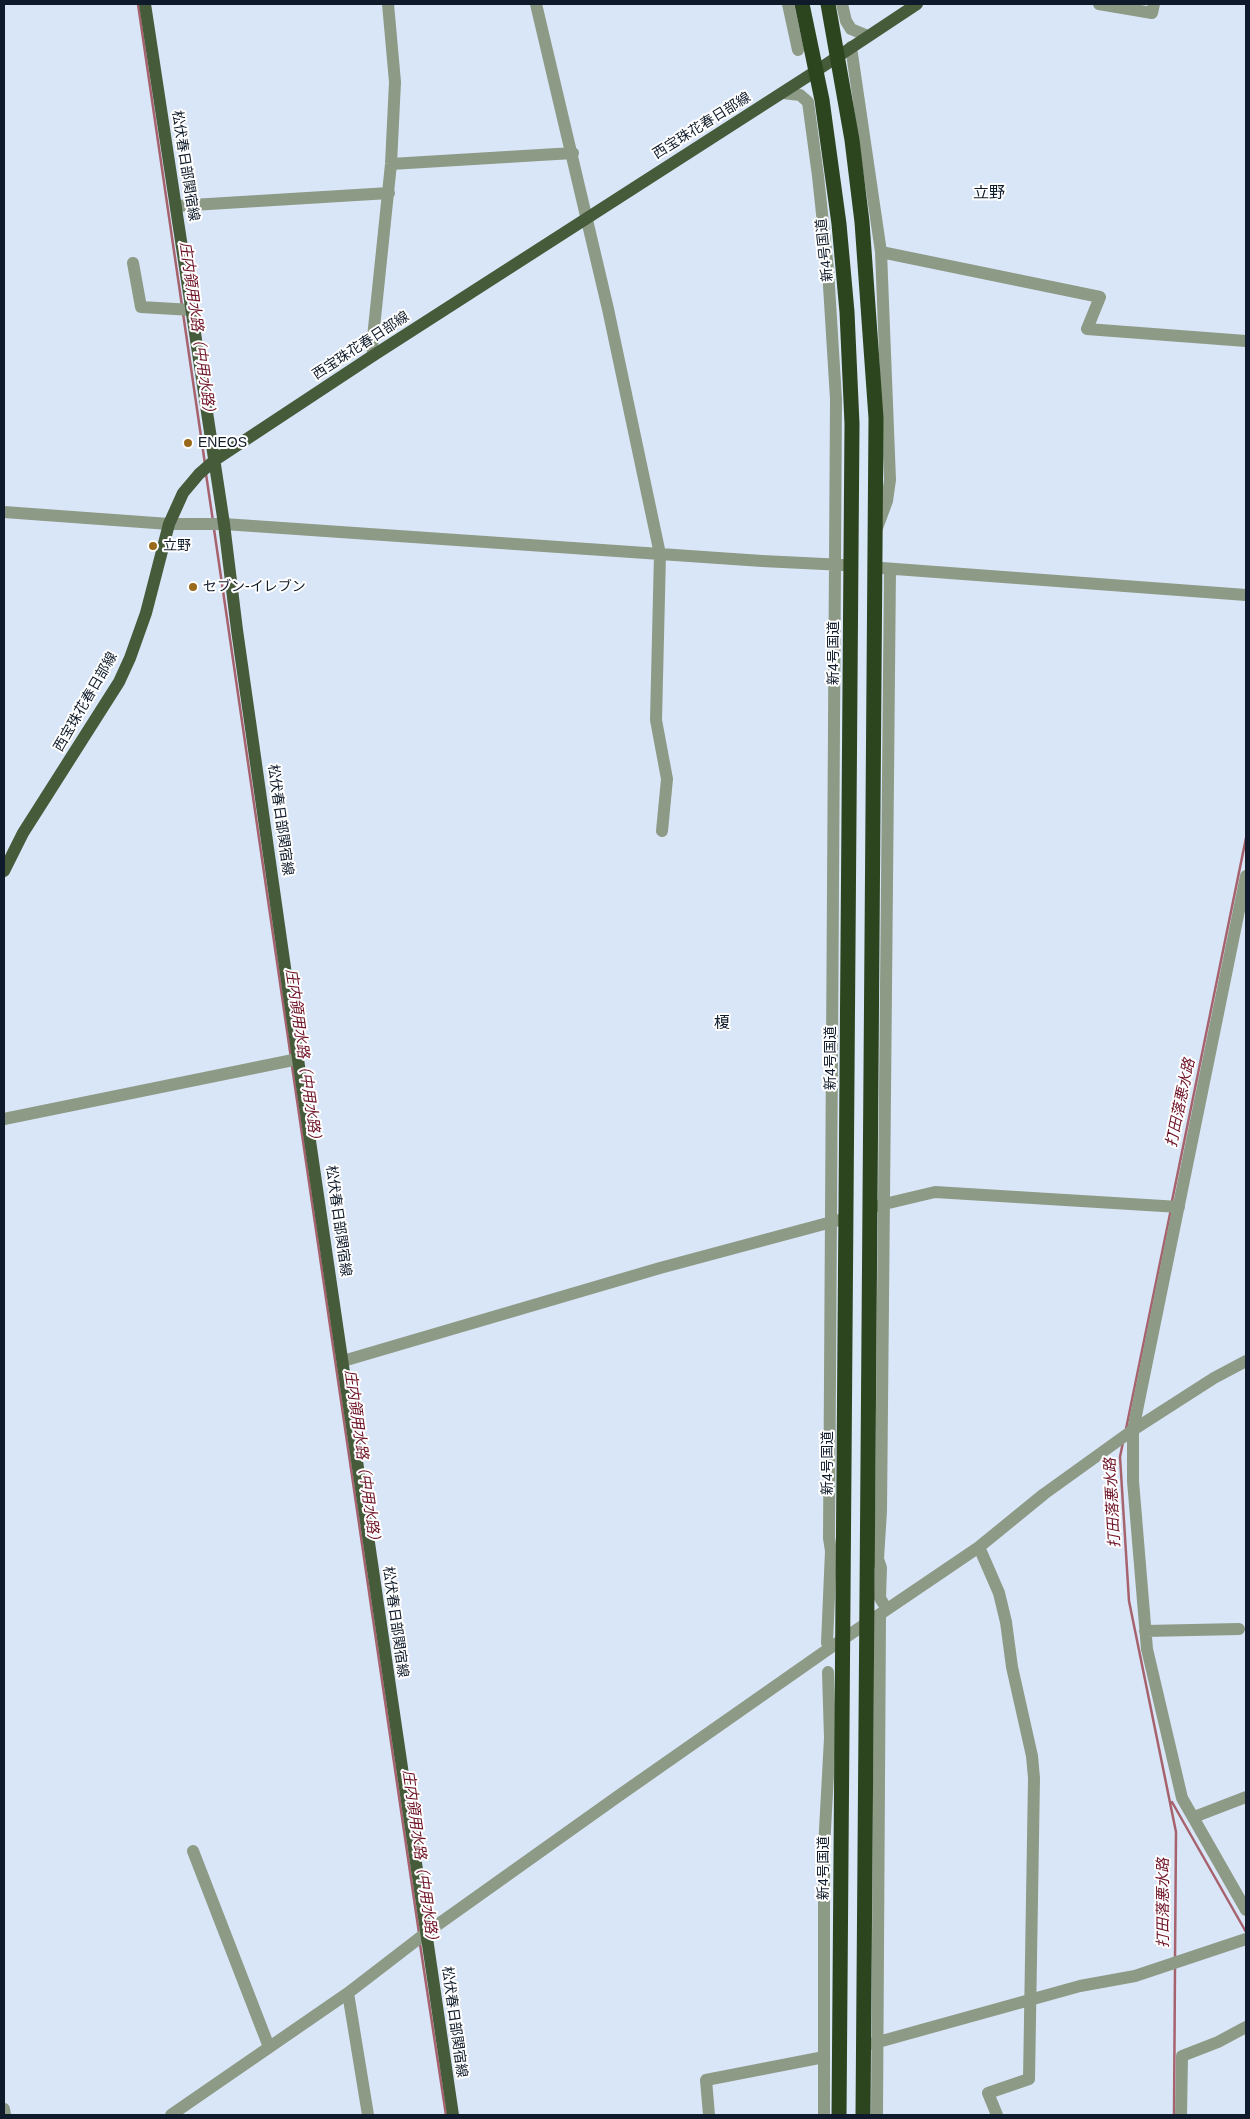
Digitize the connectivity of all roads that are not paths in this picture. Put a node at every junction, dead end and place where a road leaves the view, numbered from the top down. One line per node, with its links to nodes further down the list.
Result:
1 (145, 4): 22 (main road, 松伏春日部関宿線)
2 (388, 4): 20 (street)
3 (536, 4): 19 (street)
4 (788, 4): 11 (street)
5 (802, 4): 11 (highway, 新4号国道)
6 (828, 4): 15 (highway)
7 (842, 4): 12 (street)
8 (917, 4): 12 (main road, 西宝珠花春日部線)
9 (1099, 4): 10 (street)
10 (1154, 4)
11 (799, 23): 14 (street); 16 (highway, 新4号国道)
12 (868, 36): 13 (main road, 西宝珠花春日部線)
13 (851, 47): 15 (main road, 西宝珠花春日部線); 18 (street)
14 (798, 50)
15 (838, 56): 16 (main road, 西宝珠花春日部線); 18 (highway)
16 (816, 71): 17 (main road, 西宝珠花春日部線); 36 (highway, 新4号国道)
17 (782, 93): 23 (main road, 西宝珠花春日部線); 35 (street)
18 (853, 105): 24 (street); 33 (highway)
19 (573, 154): 20 (street); 23 (street)
20 (392, 164): 21 (street)
21 (389, 193): 22 (street); 28 (street)
22 (176, 206): 26 (main road, 松伏春日部関宿線)
23 (586, 218): 28 (main road, 西宝珠花春日部線); 34 (street)
24 (881, 252): 27 (street); 33 (street)
25 (133, 262): 26 (street)
26 (192, 310): 29 (main road, 松伏春日部関宿線)
27 (1246, 341)
28 (374, 355): 29 (main road, 西宝珠花春日部線)
29 (215, 460): 31 (main road, 西宝珠花春日部線); 32 (main road, 松伏春日部関宿線)
30 (4, 512): 31 (street)
31 (169, 524): 32 (street); 40 (main road, 西宝珠花春日部線)
32 (224, 524): 34 (street); 42 (main road, 松伏春日部関宿線)
33 (876, 531): 37 (highway)
34 (660, 554): 35 (street); 39 (street)
35 (836, 564): 36 (street); 47 (street)
36 (851, 565): 46 (highway, 新4号国道)
37 (883, 568): 38 (street); 44 (highway)
38 (1246, 595)
39 (662, 831)
40 (4, 871)
41 (1246, 876): 45 (street)
42 (298, 1059): 43 (street); 48 (main road, 松伏春日部関宿線)
43 (4, 1119)
44 (877, 1205): 45 (street); 51 (highway)
45 (1179, 1207): 50 (street)
46 (846, 1217): 47 (street); 53 (highway, 新4号国道)
47 (831, 1222): 48 (street); 53 (street)
48 (343, 1361): 66 (main road, 松伏春日部関宿線)
49 (1246, 1361): 50 (street)
50 (1133, 1430): 52 (street); 57 (street)
51 (873, 1545): 54 (street); 55 (highway)
52 (978, 1547): 54 (street); 69 (street)
53 (837, 1572): 58 (highway, 新4号国道); 59 (street)
54 (881, 1609): 55 (street); 71 (street)
55 (866, 1624): 58 (street); 71 (highway)
56 (1239, 1629): 57 (street)
57 (1145, 1631): 63 (street)
58 (842, 1640): 61 (highway, 新4号国道); 66 (street)
59 (827, 1642)
60 (828, 1672): 61 (street)
61 (836, 1728): 73 (street); 81 (highway, 新4号国道)
62 (1246, 1797): 63 (street)
63 (1194, 1816): 65 (street)
64 (193, 1850): 72 (street)
65 (1246, 1910)
66 (426, 1933): 68 (street); 78 (main road, 松伏春日部関宿線)
67 (1246, 1940): 69 (street)
68 (348, 1993): 72 (street); 77 (street)
69 (1031, 2000): 71 (street); 84 (street)
70 (1246, 2026): 85 (street)
71 (871, 2044): 82 (highway); 83 (street)
72 (269, 2047): 76 (street)
73 (824, 2057): 79 (street); 80 (street)
74 (4, 2109): 75 (street)
75 (5, 2115)
76 (171, 2115)
77 (368, 2115)
78 (453, 2115)
79 (709, 2115)
80 (824, 2115)
81 (839, 2115)
82 (863, 2115)
83 (878, 2115)
84 (997, 2115)
85 (1181, 2115)

